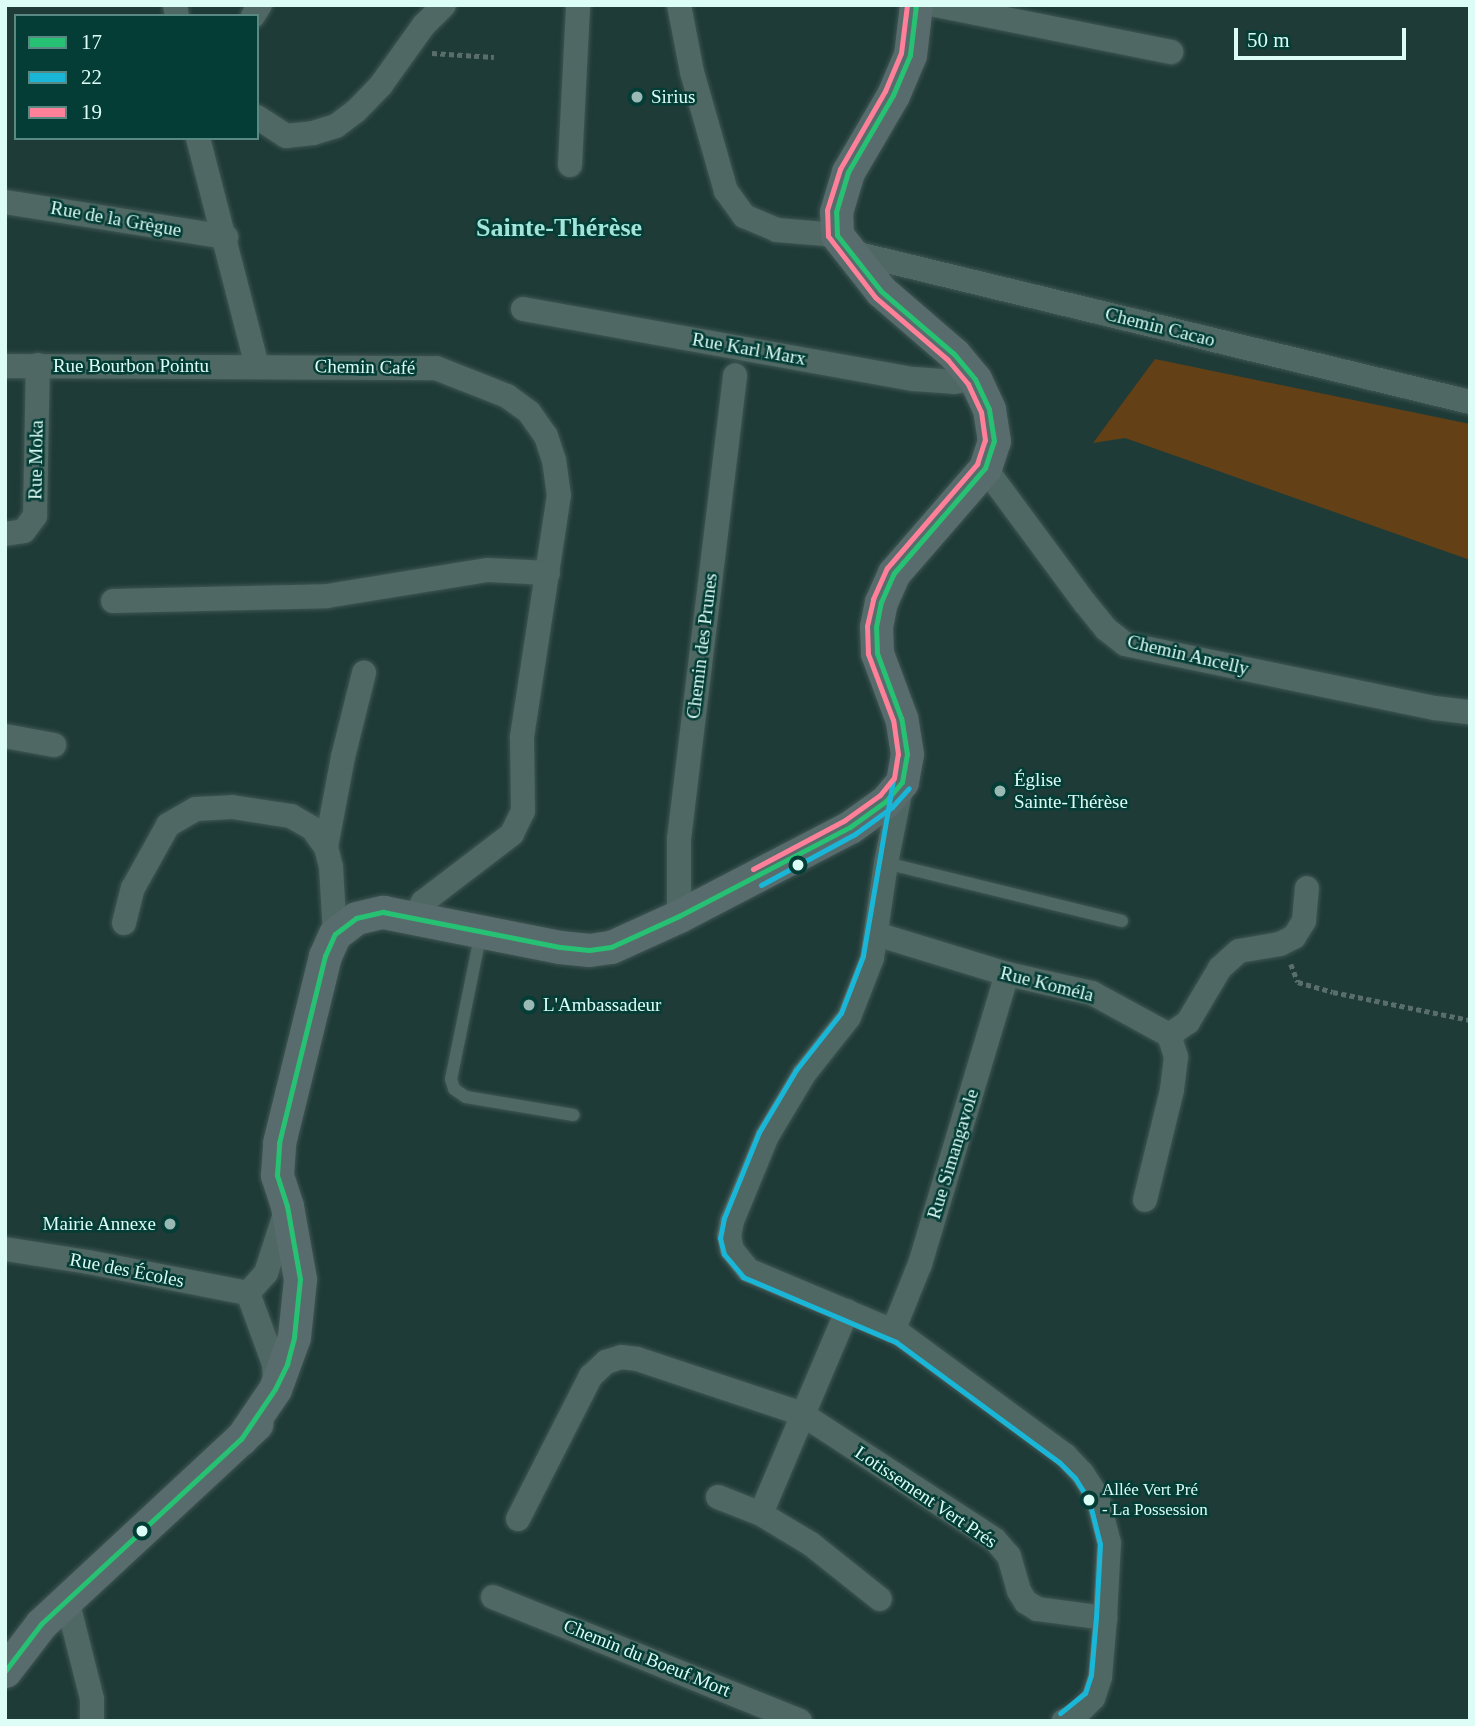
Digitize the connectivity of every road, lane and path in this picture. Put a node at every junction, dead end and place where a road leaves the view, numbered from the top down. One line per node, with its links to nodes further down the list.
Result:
1 (444, 5): 9 (street)
2 (578, 5): 11 (street)
3 (679, 5): 14 (street, Chemin Cacao)
4 (916, 5): 14 (main road)
5 (936, 5): 6 (street)
6 (1171, 52)
7 (440, 56): 8 (path)
8 (494, 57)
9 (259, 118)
10 (199, 140): 13 (street)
11 (570, 165)
12 (5, 202): 13 (street, Rue de la Grègue)
13 (226, 237): 18 (street)
14 (843, 244): 20 (main road); 21 (street, Chemin Cacao)
15 (523, 309): 20 (street, Rue Karl Marx)
16 (38, 365): 17 (street, Rue Bourbon Pointu); 18 (street, Rue Bourbon Pointu); 23 (street, Rue Moka)
17 (5, 366)
18 (257, 366): 24 (street, Chemin Café)
19 (735, 375): 34 (street, Chemin des Prunes)
20 (975, 379): 22 (main road)
21 (1470, 402)
22 (985, 468): 27 (street, Chemin Ancelly); 30 (main road)
23 (5, 534)
24 (548, 573): 25 (street); 35 (street, Chemin Café)
25 (113, 601)
26 (364, 673): 31 (street)
27 (1470, 712)
28 (5, 736): 29 (street)
29 (54, 745)
30 (902, 782): 32 (street); 34 (main road)
31 (326, 847): 37 (street); 40 (street)
32 (886, 863): 36 (lane); 39 (street)
33 (1307, 888): 41 (street)
34 (679, 916): 38 (main road)
35 (415, 918): 38 (main road); 40 (main road)
36 (1122, 921)
37 (124, 923)
38 (481, 932): 45 (lane)
39 (876, 933): 42 (street, Rue Koméla); 51 (street)
40 (335, 934): 47 (main road)
41 (1275, 945): 43 (path); 44 (street)
42 (1007, 974): 44 (street, Rue Koméla); 53 (street, Rue Simangavole)
43 (1470, 1020)
44 (1169, 1035): 46 (street)
45 (573, 1115)
46 (1145, 1200)
47 (287, 1206): 49 (street); 52 (main road)
48 (5, 1250): 50 (street, Rue des Écoles)
49 (266, 1273): 50 (street); 52 (street)
50 (248, 1293): 54 (street)
51 (847, 1311): 53 (street); 56 (street)
52 (305, 1312): 54 (street); 55 (main road); 57 (main road)
53 (893, 1331): 64 (street)
54 (261, 1332): 55 (street)
55 (275, 1389): 57 (main road)
56 (802, 1414): 59 (street); 60 (street, Lotissement Vert Prés); 64 (street, Lotissement Vert Prés)
57 (242, 1439): 63 (main road)
58 (718, 1497): 59 (street)
59 (761, 1514): 62 (street)
60 (518, 1519)
61 (493, 1597): 67 (street, Chemin du Boeuf Mort)
62 (880, 1599)
63 (67, 1600): 65 (main road); 66 (street)
64 (1105, 1618): 68 (street)
65 (5, 1671)
66 (92, 1721)
67 (800, 1721)
68 (1064, 1721)

